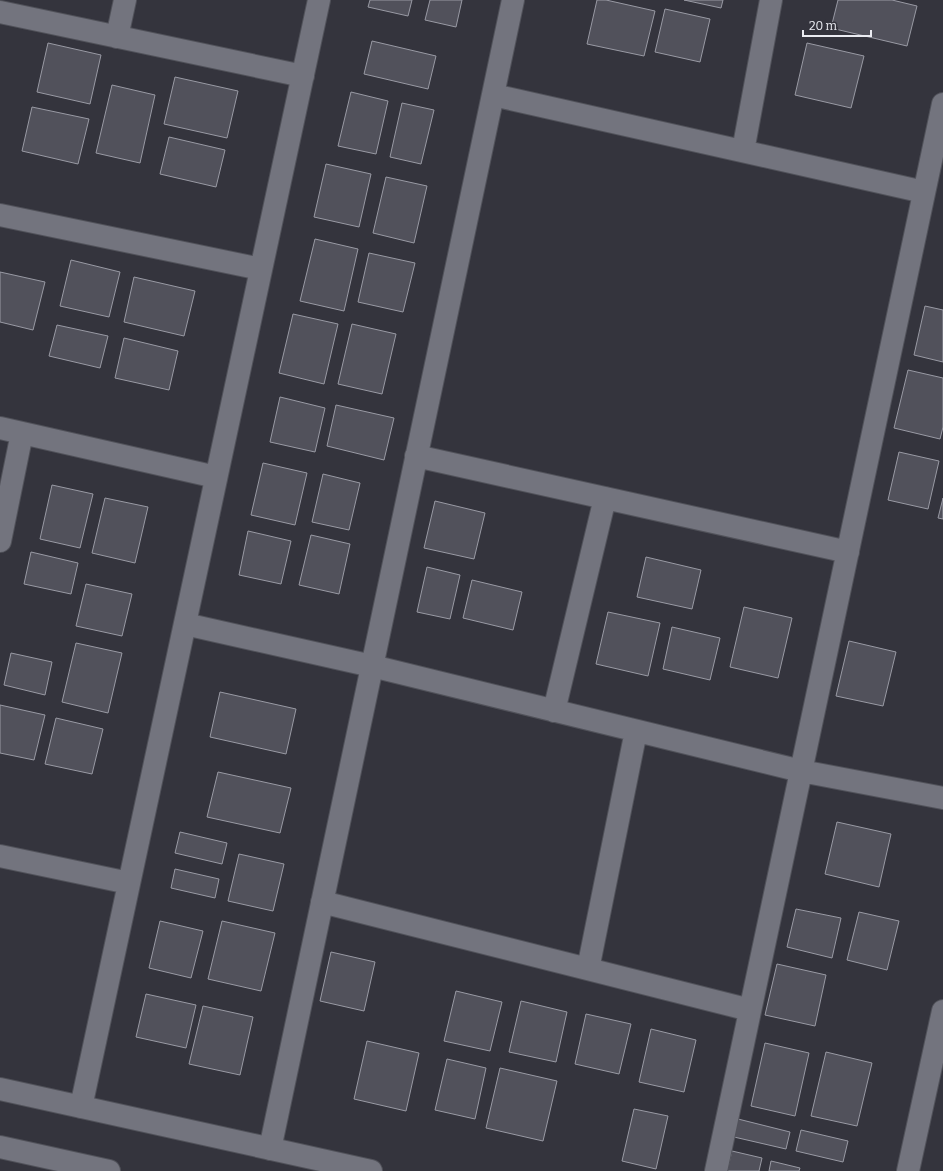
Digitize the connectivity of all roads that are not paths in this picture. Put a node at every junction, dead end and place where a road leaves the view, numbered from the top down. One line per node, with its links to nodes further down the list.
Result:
1 (125, 0): 6 (street)
2 (319, 0): 7 (street)
3 (513, 0): 8 (street)
4 (771, 0): 10 (street)
5 (0, 12): 6 (street)
6 (117, 37): 7 (street)
7 (303, 76): 13 (street)
8 (493, 95): 10 (street); 16 (street)
9 (943, 104): 11 (street)
10 (743, 151): 11 (street)
11 (924, 192): 20 (street)
12 (0, 215): 13 (street)
13 (261, 269): 17 (street)
14 (0, 428): 15 (street)
15 (22, 433): 17 (street); 19 (street)
16 (416, 456): 18 (street); 22 (street)
17 (216, 477): 21 (street)
18 (605, 498): 20 (street); 23 (street)
19 (0, 540)
20 (848, 552): 25 (street)
21 (185, 624): 22 (street); 28 (street)
22 (372, 666): 23 (street); 29 (street)
23 (554, 711): 24 (street)
24 (636, 730): 25 (street); 30 (street)
25 (801, 771): 26 (street); 31 (street)
26 (943, 798)
27 (0, 856): 28 (street)
28 (129, 883): 35 (street)
29 (322, 902): 30 (street); 37 (street)
30 (588, 969): 31 (street)
31 (750, 1010): 40 (street)
32 (943, 1011): 33 (street)
33 (939, 1050): 41 (street)
34 (0, 1089): 35 (street)
35 (81, 1107): 37 (street)
36 (0, 1147): 38 (street)
37 (270, 1149): 39 (street)
38 (109, 1171)
39 (370, 1171)
40 (716, 1171)
41 (908, 1171)

